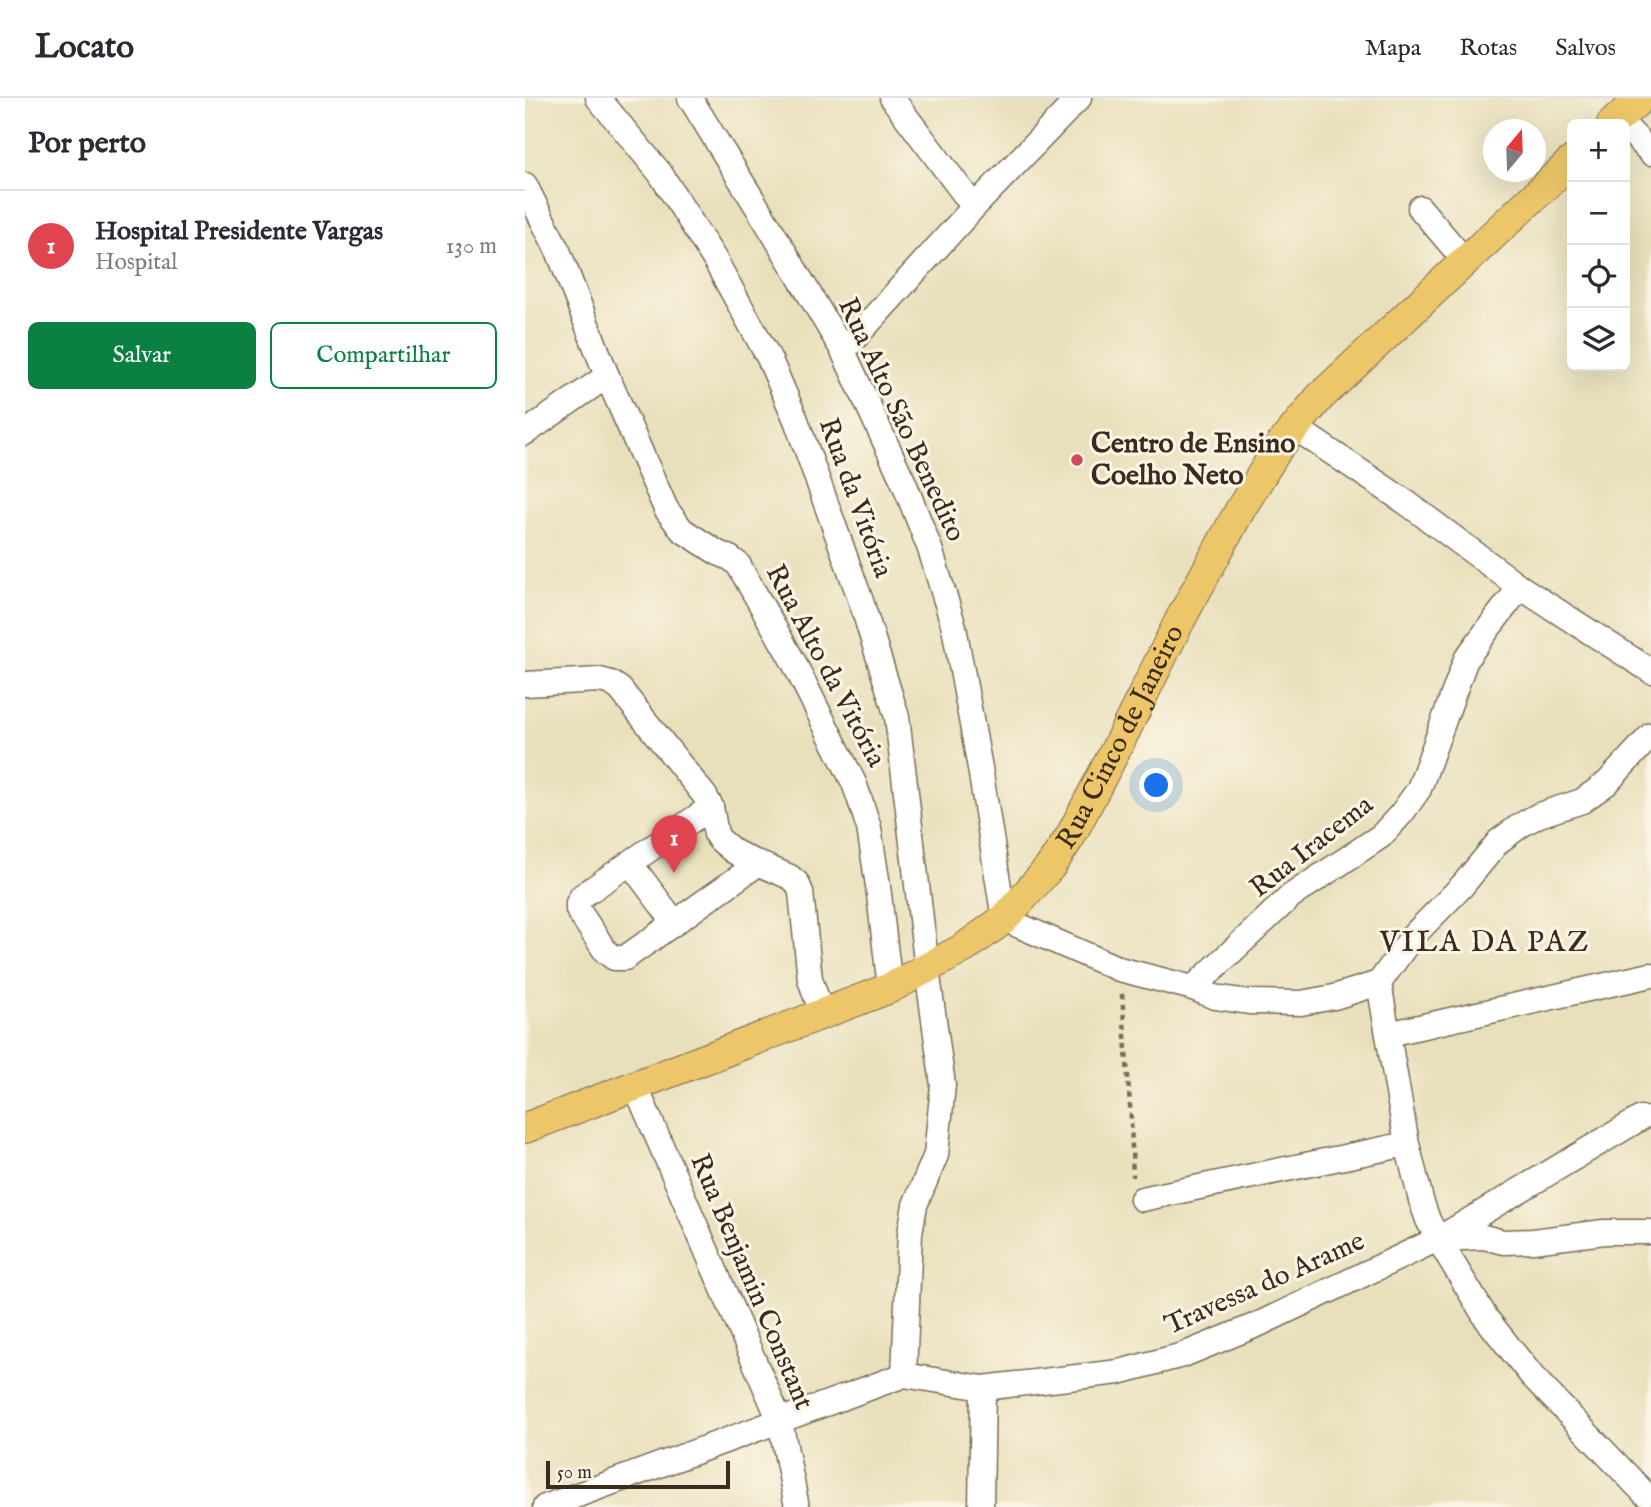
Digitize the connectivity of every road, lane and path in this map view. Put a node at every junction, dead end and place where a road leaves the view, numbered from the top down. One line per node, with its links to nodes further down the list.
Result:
1 (597, 98): 28 (street, Rua da Vitória)
2 (690, 98): 14 (street, Rua Alto São Benedito)
3 (892, 98): 11 (street)
4 (1079, 98): 11 (street)
5 (1640, 98): 6 (main road)
6 (1622, 119)
7 (1630, 133): 8 (street)
8 (1651, 153)
9 (1567, 166): 13 (main road, Rua Cinco de Janeiro)
10 (525, 185): 15 (street, Rua Alto da Vitória)
11 (974, 208): 14 (street)
12 (1420, 208): 13 (street)
13 (1465, 261): 16 (main road, Rua Cinco de Janeiro)
14 (843, 351): 25 (street, Rua Alto São Benedito)
15 (607, 376): 17 (street); 31 (street, Rua Alto da Vitória)
16 (1294, 426): 18 (street); 25 (main road, Rua Cinco de Janeiro)
17 (525, 433)
18 (1520, 587): 19 (street); 32 (street, Rua Iracema)
19 (1651, 671)
20 (525, 684): 22 (street)
21 (1651, 735): 30 (street)
22 (711, 807): 23 (street); 24 (street)
23 (630, 863): 26 (street); 26 (street)
24 (759, 863): 26 (street); 33 (street)
25 (1004, 919): 27 (street); 28 (main road, Rua Cinco de Janeiro)
26 (675, 923)
27 (1119, 968): 32 (street); 39 (path)
28 (927, 969): 31 (main road, Rua Cinco de Janeiro); 42 (street, Rua da Vitória)
29 (1651, 975): 34 (street)
30 (1379, 983): 32 (street); 34 (street)
31 (890, 988): 33 (main road, Rua Cinco de Janeiro)
32 (1193, 988)
33 (823, 1014): 35 (main road, Rua Cinco de Janeiro)
34 (1388, 1034): 38 (street)
35 (635, 1085): 37 (main road, Rua Cinco de Janeiro); 44 (street, Rua Benjamin Constant)
36 (1641, 1118): 41 (street, Travessa do Arame)
37 (525, 1128)
38 (1407, 1144): 39 (street); 41 (street)
39 (1142, 1199)
40 (1651, 1232): 41 (street)
41 (1438, 1239): 43 (street, Travessa do Arame); 45 (street)
42 (904, 1375): 43 (street, Travessa do Arame); 44 (street)
43 (983, 1388): 48 (street)
44 (780, 1421): 46 (street); 47 (street, Rua Benjamin Constant)
45 (1645, 1494)
46 (545, 1507)
47 (797, 1507)
48 (981, 1507)

